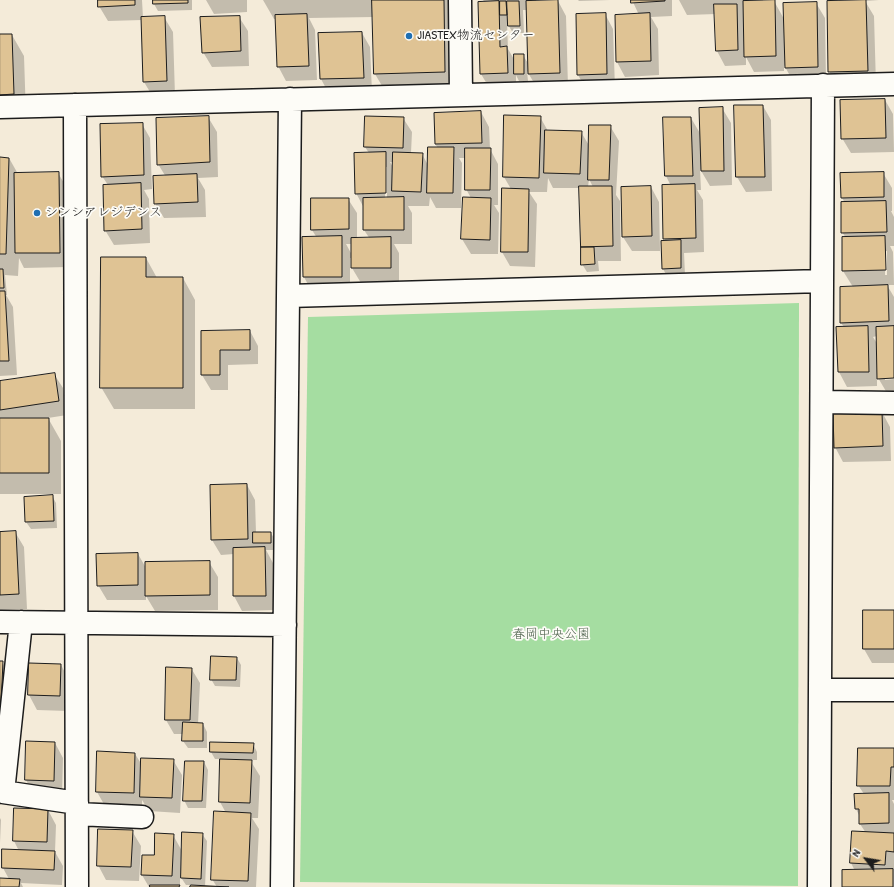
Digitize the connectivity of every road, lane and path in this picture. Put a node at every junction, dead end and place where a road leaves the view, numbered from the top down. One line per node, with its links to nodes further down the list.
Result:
1 (460, 0): 4 (street)
2 (894, 84): 3 (street)
3 (823, 85): 4 (street); 8 (street)
4 (462, 95): 5 (street)
5 (290, 99): 6 (street); 9 (street)
6 (75, 105): 7 (street); 13 (street)
7 (0, 107)
8 (822, 281): 9 (street); 10 (street)
9 (288, 296): 14 (street)
10 (822, 402): 11 (street); 15 (street)
11 (894, 403)
12 (10, 622): 13 (street); 17 (street)
13 (76, 623): 14 (street); 17 (street)
14 (285, 625): 20 (street)
15 (820, 690): 16 (street); 21 (street)
16 (894, 690)
17 (77, 809): 18 (street); 19 (street)
18 (142, 817)
19 (77, 887)
20 (282, 887)
21 (819, 887)

